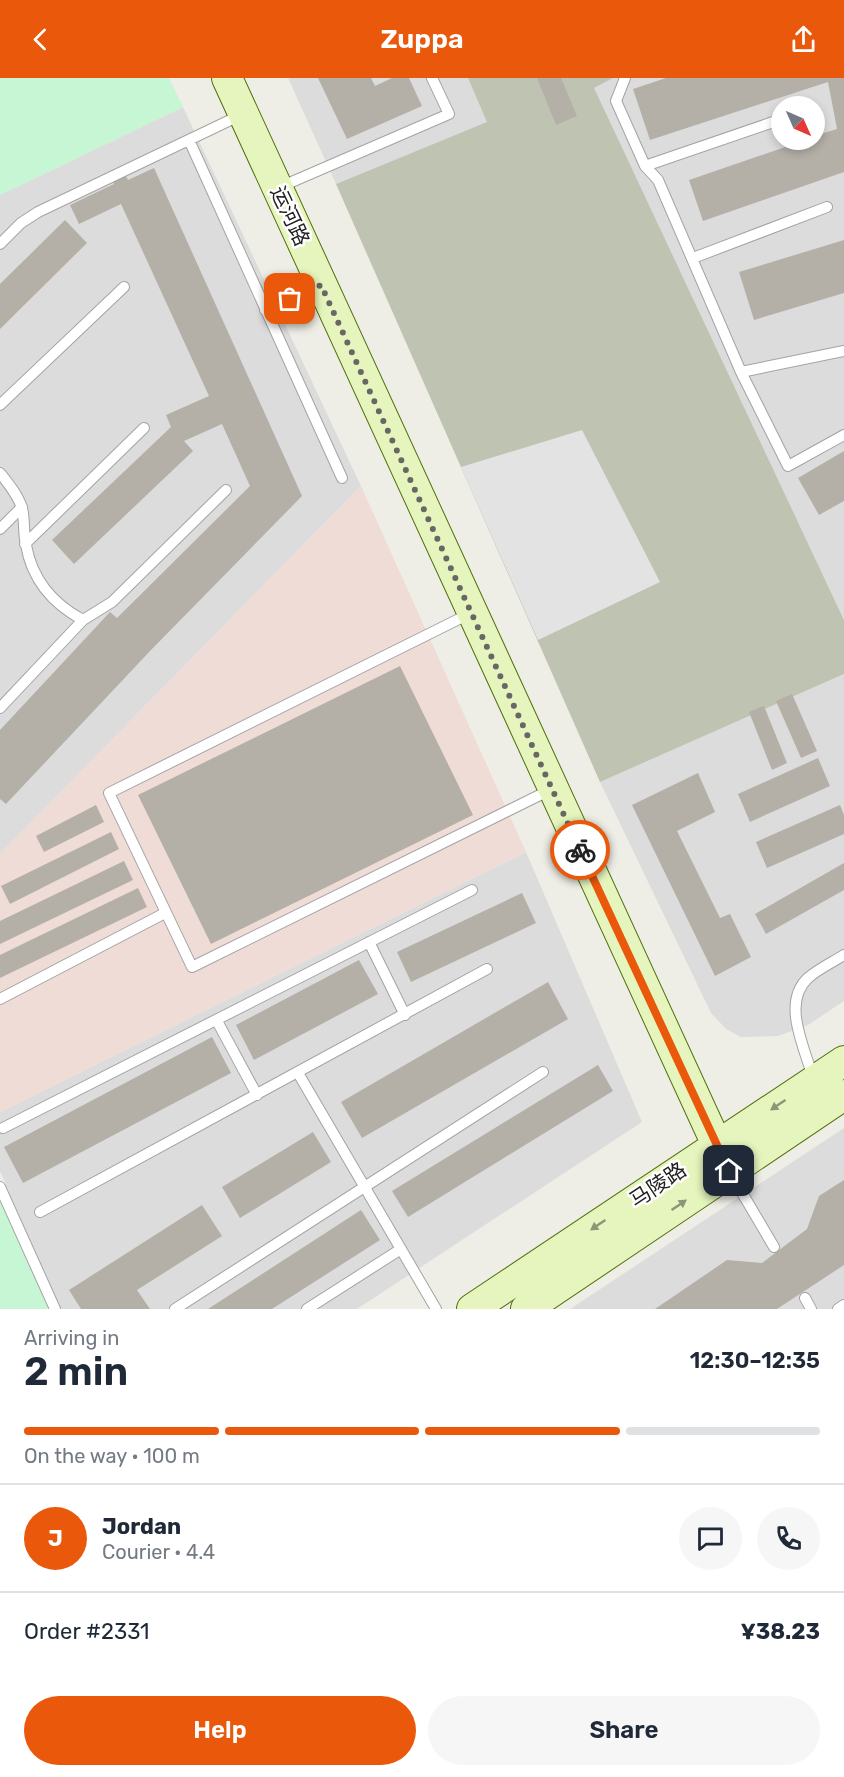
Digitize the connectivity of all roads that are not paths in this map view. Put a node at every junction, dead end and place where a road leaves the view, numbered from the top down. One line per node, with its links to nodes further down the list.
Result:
1 (227, 78): 4 (street, 运河路)
2 (432, 78): 8 (lane)
3 (626, 78): 7 (lane)
4 (243, 114): 6 (lane); 8 (street, 运河路)
5 (771, 123): 7 (lane)
6 (189, 140): 10 (lane); 14 (lane)
7 (645, 166): 11 (lane)
8 (277, 188): 12 (street, 运河路)
9 (827, 207): 11 (lane)
10 (0, 244)
11 (693, 258): 16 (lane)
12 (321, 285): 14 (lane); 26 (street, 运河路)
13 (124, 287): 17 (lane)
14 (265, 310): 21 (lane)
15 (844, 351): 16 (lane)
16 (741, 372): 19 (lane)
17 (0, 405)
18 (144, 428): 25 (lane)
19 (844, 435)
20 (0, 473): 23 (lane)
21 (342, 478)
22 (226, 489): 27 (lane)
23 (22, 507): 24 (lane); 25 (lane)
24 (0, 529)
25 (25, 543): 27 (lane)
26 (471, 613): 29 (street, 运河路); 31 (lane)
27 (83, 620): 28 (lane)
28 (0, 708)
29 (552, 789): 31 (lane); 45 (street, 运河路)
30 (472, 890): 32 (lane)
31 (165, 913): 35 (lane)
32 (369, 942): 36 (lane); 37 (lane)
33 (844, 956): 41 (lane)
34 (487, 969): 36 (lane)
35 (0, 999)
36 (405, 1015): 40 (lane)
37 (217, 1021): 42 (lane); 44 (lane)
38 (844, 1061): 41 (street, 马陵路)
39 (543, 1072): 47 (lane)
40 (298, 1073): 42 (lane); 47 (lane)
41 (814, 1081): 45 (street, 马陵路, one-way to 45)
42 (257, 1095): 48 (lane)
43 (844, 1095): 45 (street, 马陵路)
44 (3, 1128)
45 (723, 1158): 49 (lane); 57 (street, 马陵路, one-way to 57); 58 (street, 马陵路, one-way to 45)
46 (0, 1187): 53 (lane)
47 (364, 1187): 50 (lane); 54 (lane)
48 (40, 1212)
49 (774, 1247)
50 (401, 1249): 55 (lane); 56 (lane)
51 (805, 1299): 59 (lane)
52 (844, 1305): 60 (lane)
53 (56, 1309)
54 (175, 1309)
55 (308, 1309)
56 (436, 1309)
57 (472, 1309)
58 (526, 1309)
59 (811, 1309)
60 (838, 1309)

